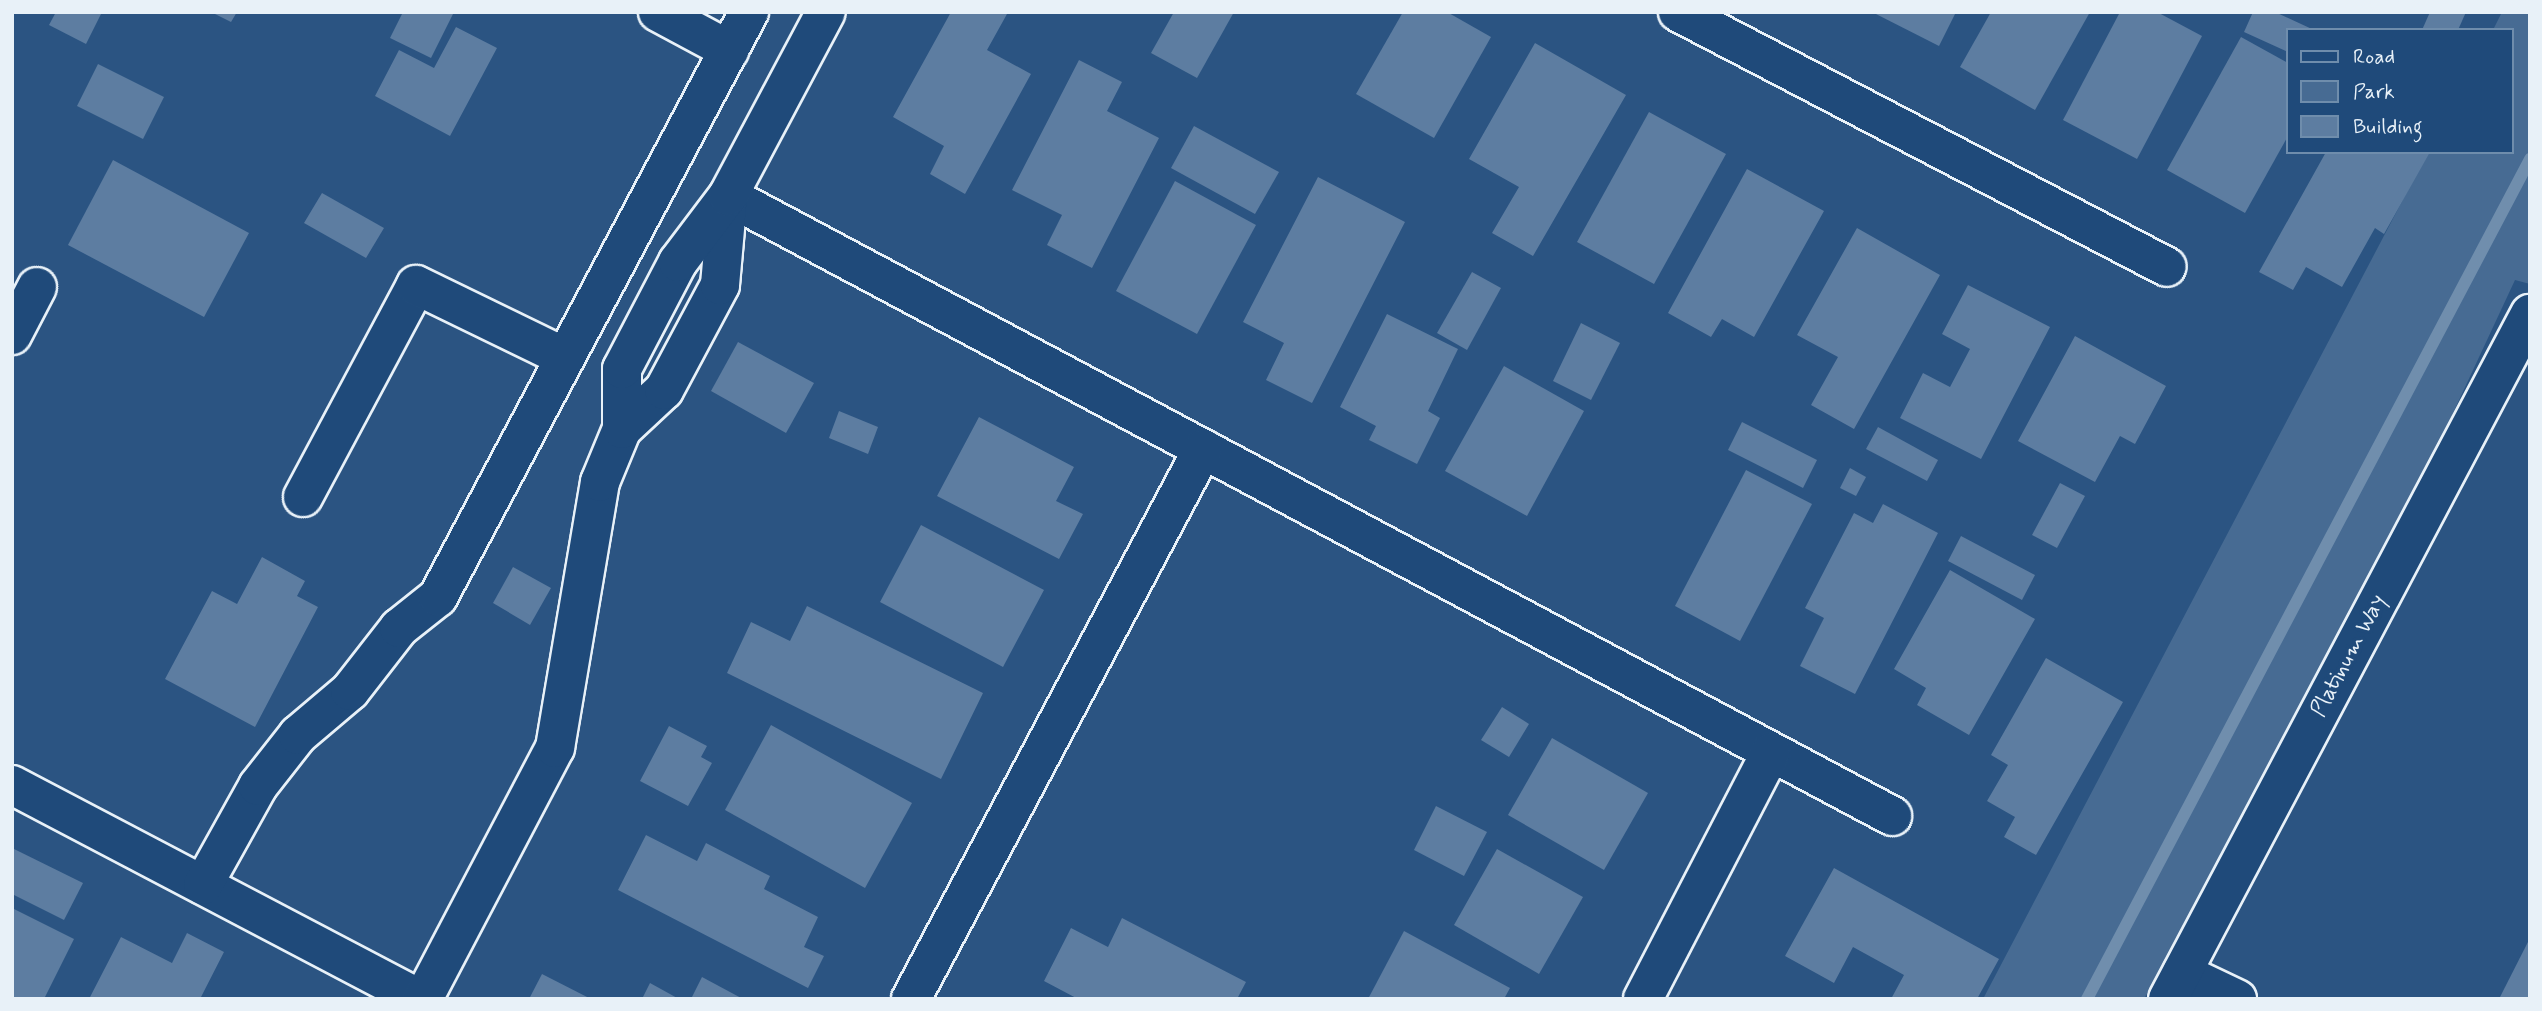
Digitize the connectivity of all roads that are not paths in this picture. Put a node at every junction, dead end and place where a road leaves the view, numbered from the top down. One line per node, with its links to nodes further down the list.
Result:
1 (658, 12): 5 (street)
2 (749, 12): 5 (street)
3 (826, 12): 6 (street)
4 (1678, 12): 7 (street)
5 (729, 50): 11 (street)
6 (728, 196): 12 (street); 19 (street)
7 (2167, 267)
8 (37, 287): 10 (street)
9 (2530, 314): 18 (street, Platinum Way)
10 (12, 335)
11 (564, 356): 13 (street); 17 (street)
12 (1203, 449): 14 (street); 20 (street)
13 (303, 497)
14 (1771, 752): 16 (street); 21 (street)
15 (12, 785): 17 (street)
16 (1892, 816)
17 (203, 885): 19 (street)
18 (2175, 986): 22 (street)
19 (422, 999)
20 (911, 999)
21 (1643, 999)
22 (2236, 999)

